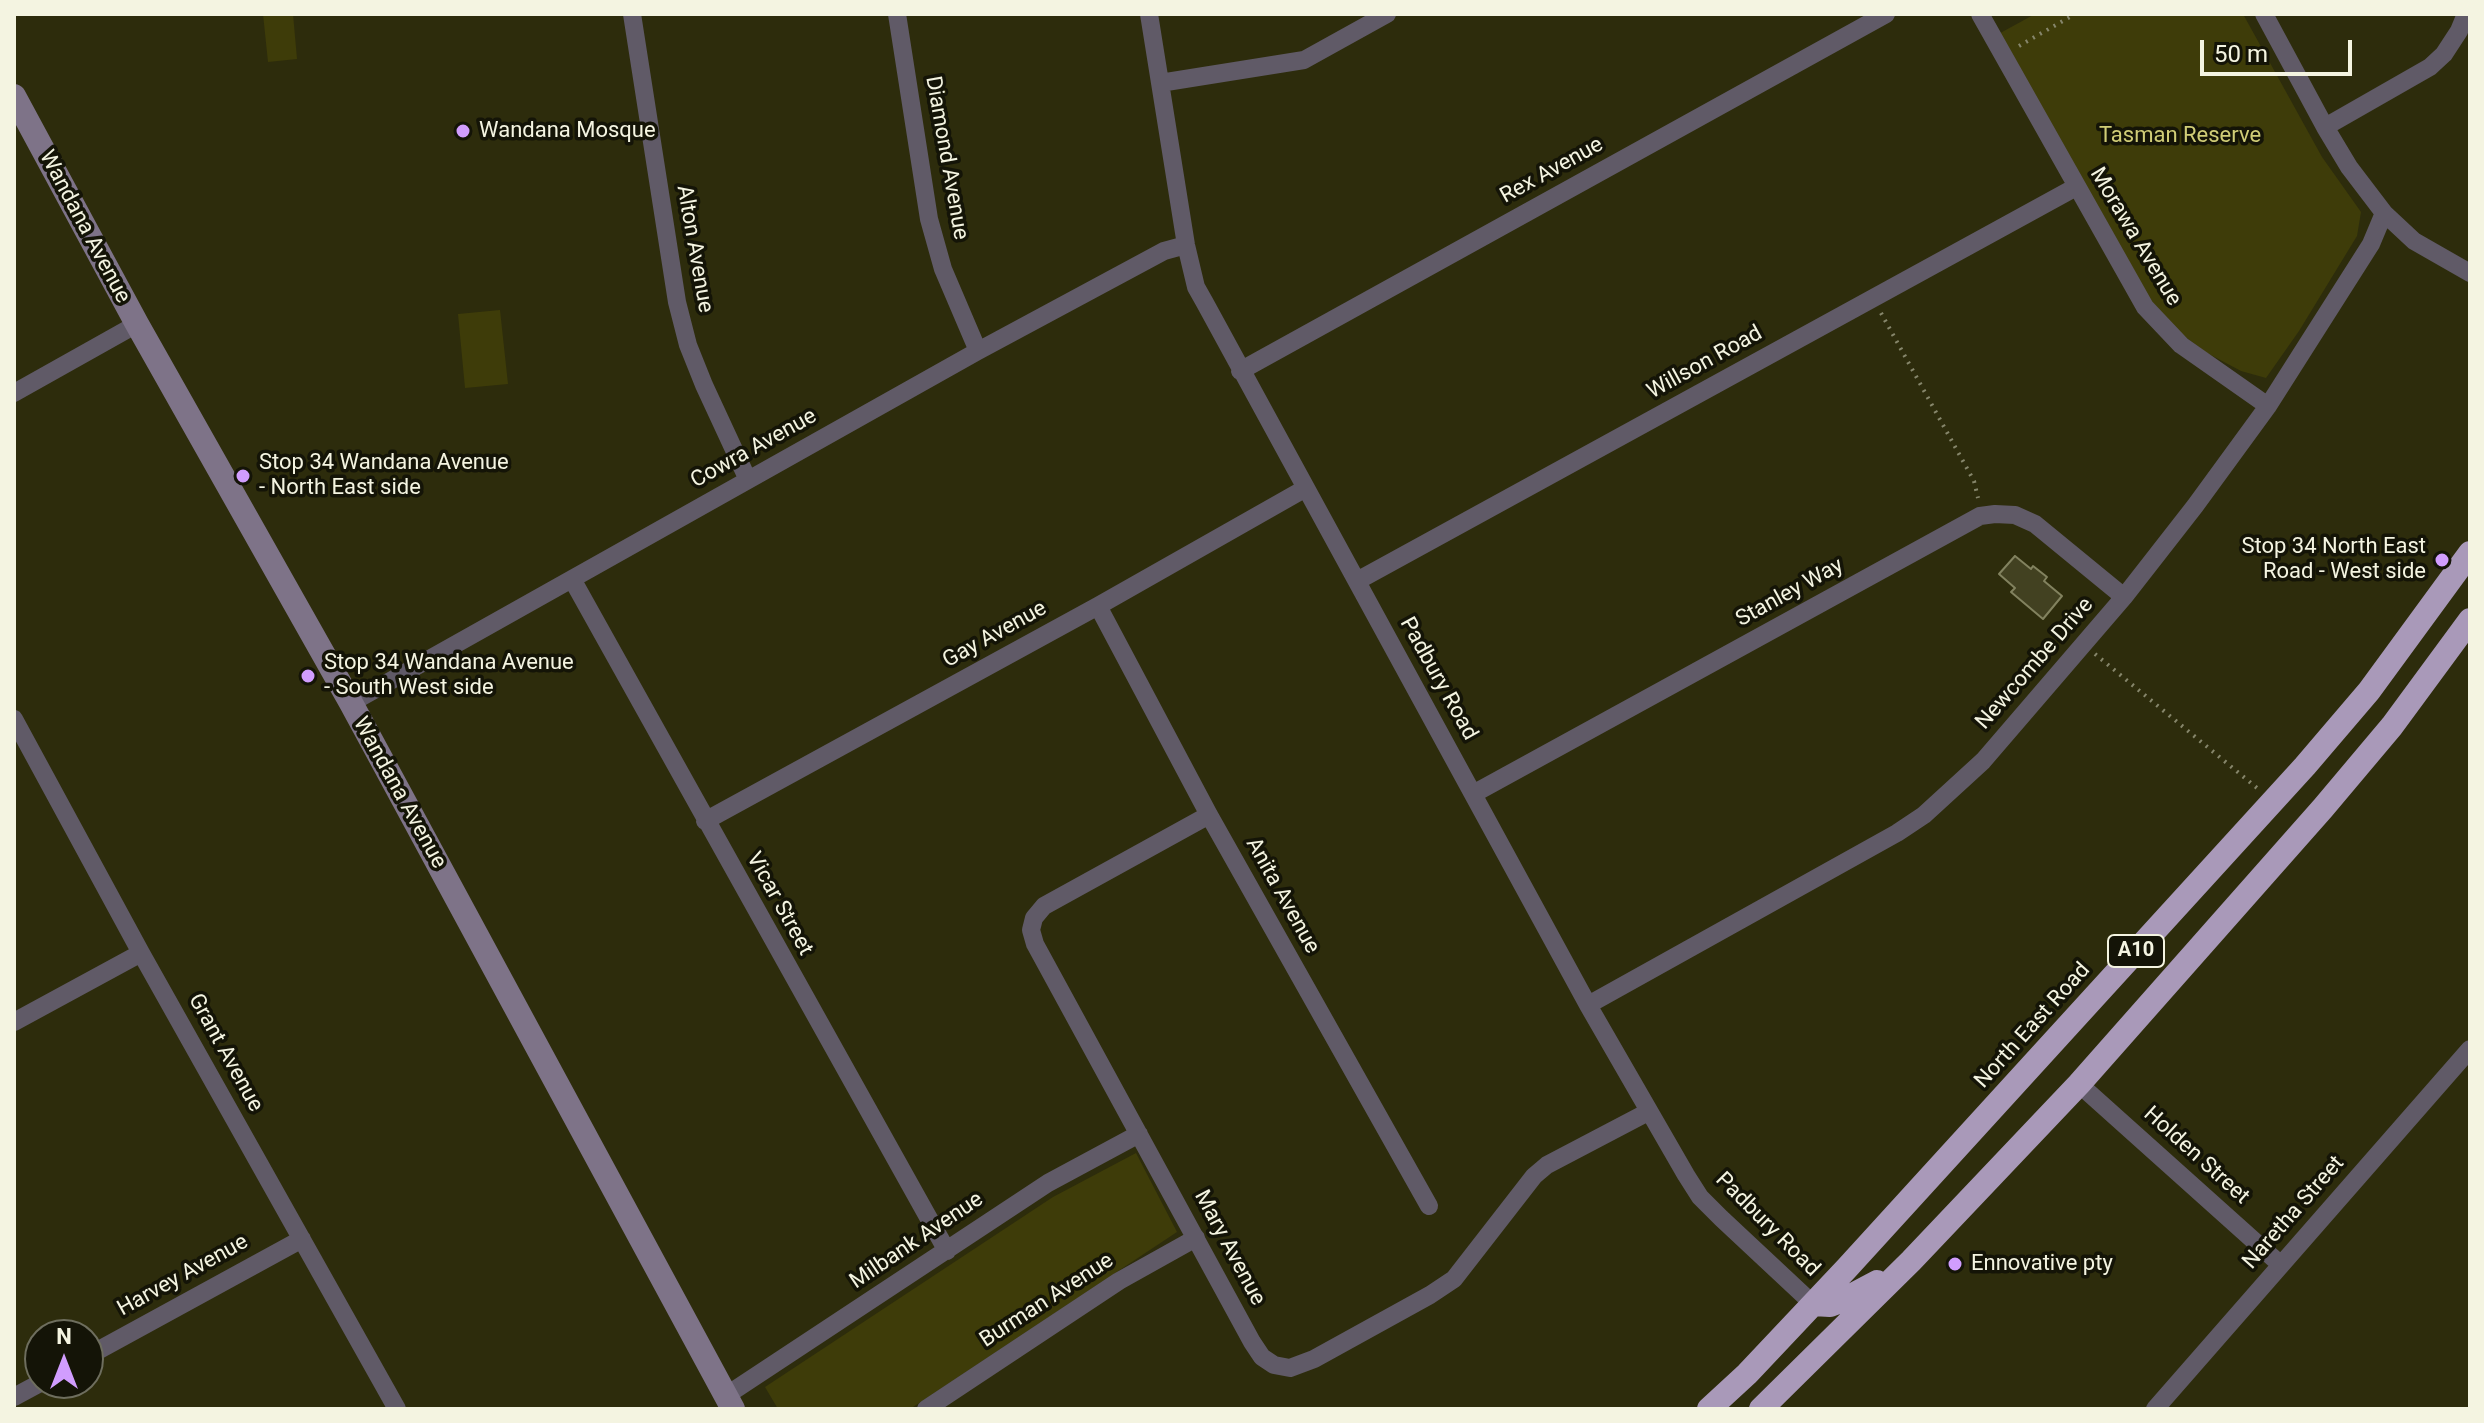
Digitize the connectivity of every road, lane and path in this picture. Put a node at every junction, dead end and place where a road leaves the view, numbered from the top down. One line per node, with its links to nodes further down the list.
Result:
1 (632, 14): 24 (street, Alton Avenue)
2 (897, 14): 20 (street, Diamond Avenue)
3 (1149, 14): 11 (street, Padbury Road)
4 (1387, 14): 11 (street)
5 (1886, 14): 21 (street, Rex Avenue)
6 (1980, 14): 10 (street, Morawa Avenue)
7 (2075, 14): 10 (path)
8 (2264, 14): 13 (street)
9 (2466, 14): 13 (street)
10 (2003, 55): 14 (street, Morawa Avenue)
11 (1160, 83): 16 (street, Padbury Road)
12 (14, 96): 19 (street, Wandana Avenue)
13 (2325, 127): 15 (street)
14 (2076, 187): 23 (street, Morawa Avenue); 30 (street, Willson Road)
15 (2384, 213): 17 (street); 23 (street, Newcombe Drive)
16 (1186, 245): 20 (street, Cowra Avenue); 21 (street, Padbury Road)
17 (2470, 273)
18 (1879, 309): 26 (path)
19 (137, 324): 22 (street); 36 (street, Wandana Avenue)
20 (978, 351): 24 (street, Cowra Avenue)
21 (1240, 371): 25 (street, Padbury Road)
22 (14, 393)
23 (2268, 406): 32 (street, Newcombe Drive)
24 (748, 480): 29 (street, Cowra Avenue)
25 (1306, 488): 30 (street, Padbury Road); 33 (street, Gay Avenue)
26 (1978, 498)
27 (2470, 553): 31 (highway, North East Road / A10)
28 (2470, 568): 31 (highway)
29 (572, 579): 36 (street, Cowra Avenue); 41 (street, Vicar Street)
30 (1357, 581): 39 (street, Padbury Road)
31 (2447, 587): 55 (highway, North East Road / A10)
32 (2124, 597): 39 (street, Stanley Way); 43 (street, Newcombe Drive)
33 (1098, 606): 40 (street, Anita Avenue); 41 (street, Gay Avenue)
34 (2470, 620): 46 (highway, A10)
35 (2094, 653): 38 (path)
36 (351, 703): 58 (street, Wandana Avenue)
37 (14, 719): 42 (street, Grant Avenue)
38 (2257, 788)
39 (1473, 794): 43 (street, Padbury Road)
40 (1209, 815): 48 (street, Mary Avenue); 49 (street, Anita Avenue)
41 (705, 821): 52 (street, Vicar Street)
42 (141, 953): 44 (street); 51 (street, Grant Avenue)
43 (1588, 1005): 47 (street, Padbury Road)
44 (14, 1022)
45 (2470, 1049): 54 (street, Naretha Street)
46 (2079, 1084): 53 (highway, A10); 54 (street, Holden Street)
47 (1648, 1112): 50 (street, Mary Avenue); 55 (street, Padbury Road)
48 (1139, 1134): 50 (street, Mary Avenue); 52 (street, Milbank Avenue)
49 (1429, 1206)
50 (1196, 1238): 60 (street, Burman Avenue)
51 (302, 1239): 56 (street, Harvey Avenue); 59 (street, Grant Avenue)
52 (947, 1251): 58 (street, Milbank Avenue)
53 (1911, 1261): 55 (highway); 57 (highway, A10)
54 (2281, 1265): 63 (street, Naretha Street)
55 (1813, 1304): 57 (highway); 61 (highway, North East Road / A10)
56 (104, 1347)
57 (1812, 1359): 62 (highway, A10)
58 (730, 1402)
59 (397, 1409)
60 (926, 1409)
61 (1709, 1409)
62 (1761, 1409)
63 (2155, 1409)

